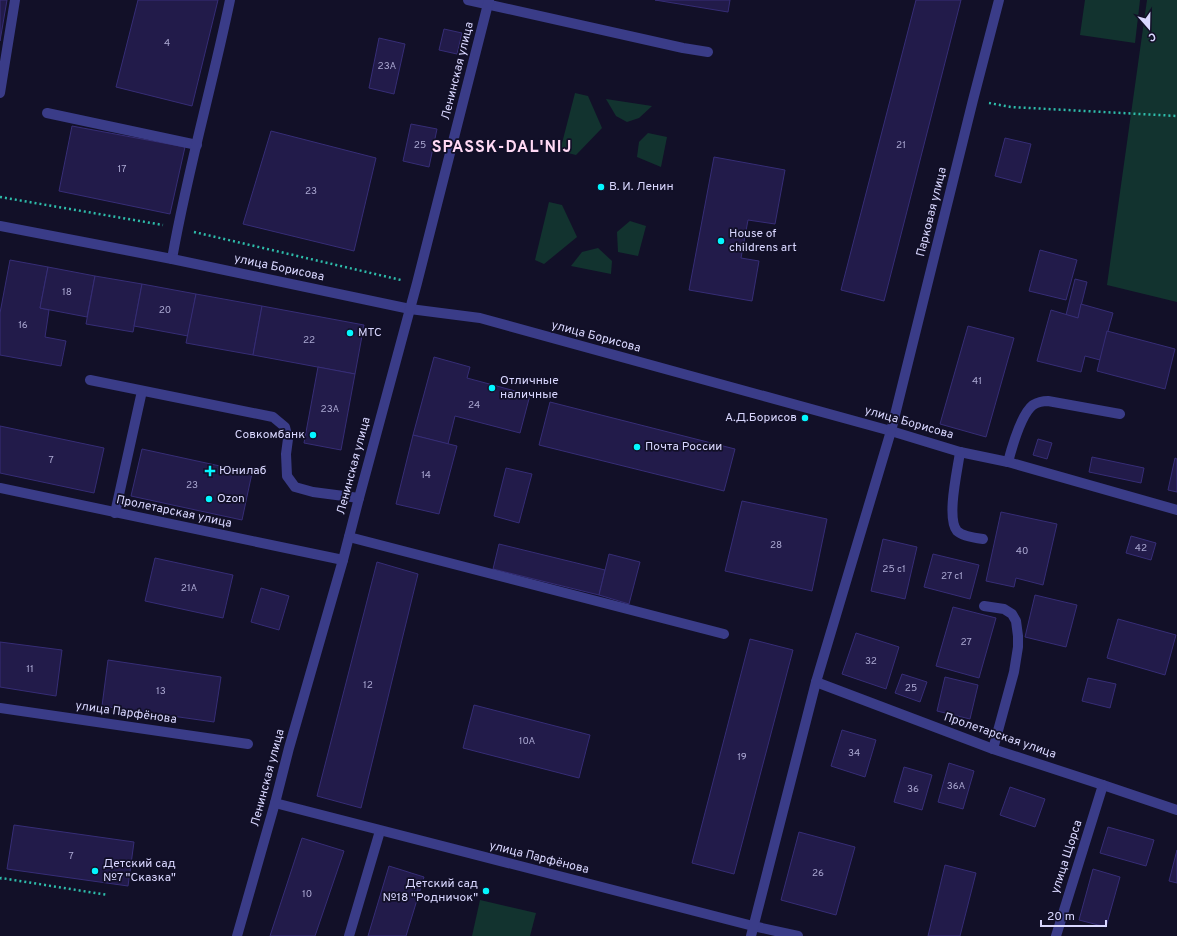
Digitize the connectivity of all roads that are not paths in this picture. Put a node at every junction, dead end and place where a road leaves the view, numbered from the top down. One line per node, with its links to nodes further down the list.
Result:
1 (15, 0): 7 (street)
2 (230, 0): 9 (street)
3 (468, 0): 5 (street)
4 (999, 0): 16 (street, Парковая улица)
5 (489, 2): 6 (street); 12 (street, Ленинская улица)
6 (708, 52)
7 (0, 93)
8 (47, 113): 9 (street)
9 (197, 145): 11 (street)
10 (0, 226): 11 (street, улица Борисова)
11 (172, 259): 12 (street, улица Борисова)
12 (410, 309): 16 (street, улица Борисова); 20 (street, Ленинская улица)
13 (90, 380): 14 (street)
14 (142, 391): 20 (street); 22 (street)
15 (1120, 414): 18 (street)
16 (891, 431): 17 (street, улица Борисова); 28 (street, Парковая улица)
17 (960, 452): 18 (street, улица Борисова); 24 (street)
18 (1008, 462): 21 (street, улица Борисова)
19 (0, 488): 22 (street, Пролетарская улица)
20 (358, 498): 23 (street, Ленинская улица)
21 (1177, 510)
22 (115, 512): 25 (street, Пролетарская улица)
23 (349, 537): 25 (street, Ленинская улица); 27 (street)
24 (983, 539)
25 (343, 560): 33 (street, Ленинская улица)
26 (984, 606): 31 (street)
27 (724, 634)
28 (816, 682): 31 (street, Пролетарская улица); 36 (street, Парковая улица)
29 (0, 708): 30 (street, улица Парфёнова)
30 (248, 744)
31 (992, 750): 32 (street, Пролетарская улица)
32 (1103, 785): 34 (street, Пролетарская улица); 40 (street, улица Щорса)
33 (275, 803): 35 (street, улица Парфёнова); 37 (street, Ленинская улица)
34 (1177, 810)
35 (380, 830): 36 (street, улица Парфёнова); 38 (street)
36 (752, 931): 39 (street, улица Парфёнова)
37 (237, 936)
38 (349, 936)
39 (798, 936)
40 (1056, 936)

